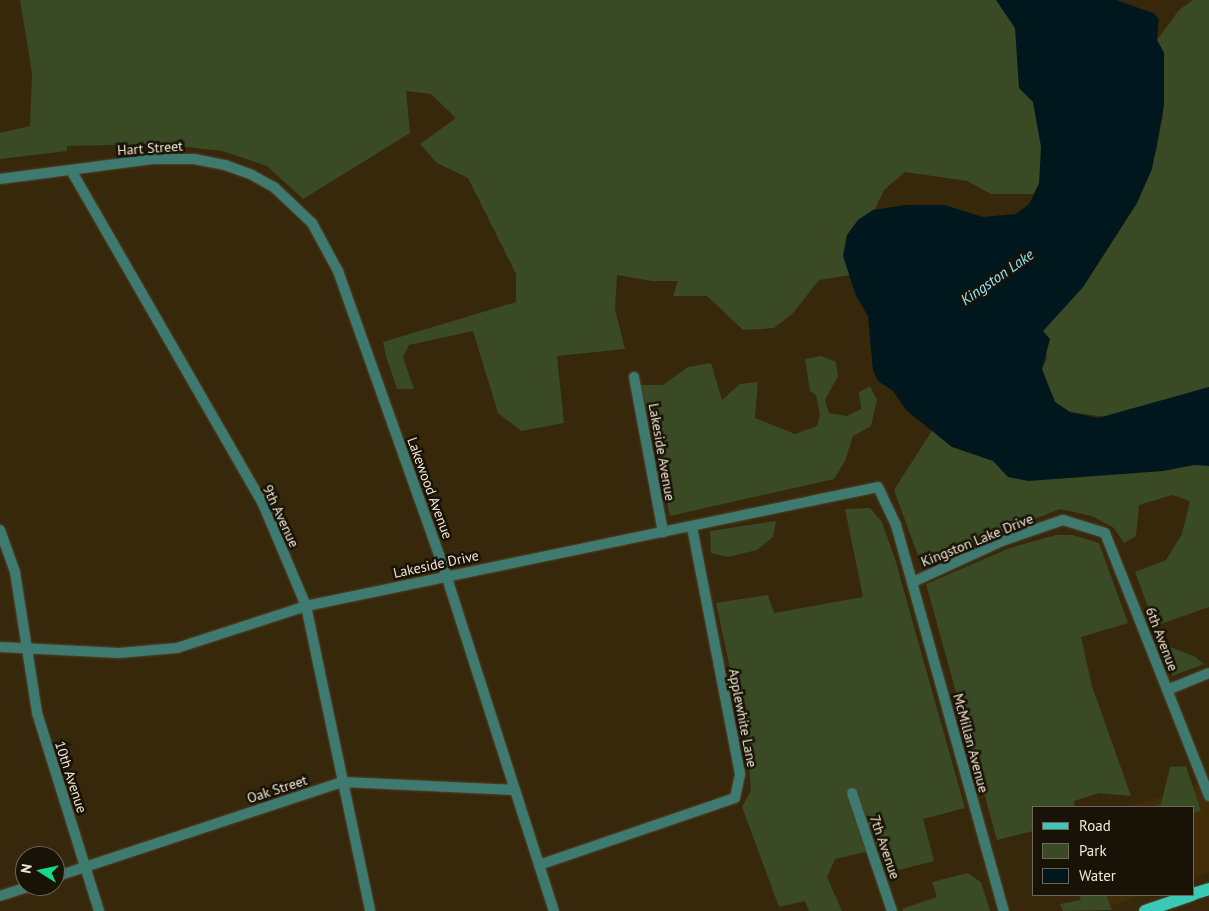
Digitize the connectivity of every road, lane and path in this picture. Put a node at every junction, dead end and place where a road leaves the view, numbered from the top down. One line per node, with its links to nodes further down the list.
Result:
1 (71, 170): 2 (street, Hart Street); 3 (street, Hart Street); 12 (street, 9th Avenue)
2 (0, 179)
3 (312, 223): 10 (street, Lakewood Avenue)
4 (634, 377): 9 (street, Lakeside Avenue)
5 (878, 487): 7 (street, Lakeside Drive); 11 (street, Kingston Lake Drive)
6 (1063, 520): 11 (street, Kingston Lake Drive); 16 (street, 6th Avenue)
7 (692, 527): 9 (street, Lakeside Drive); 21 (street, Applewhite Lane)
8 (0, 530): 14 (street, 10th Avenue)
9 (663, 532): 10 (street, Lakeside Drive)
10 (446, 575): 12 (street, Lakeside Drive); 18 (street, Lakewood Avenue)
11 (913, 582): 33 (street, McMillan Avenue)
12 (306, 606): 14 (street, Lakeside Drive); 17 (street, 9th Avenue)
13 (0, 647): 14 (street, Lakeside Drive)
14 (27, 648): 22 (street, 10th Avenue)
15 (1209, 673): 16 (street)
16 (1167, 690): 20 (street, 6th Avenue)
17 (343, 782): 18 (street, Oak Street); 22 (street, Oak Street); 30 (street, 9th Avenue)
18 (515, 790): 21 (street, Lakewood Avenue)
19 (852, 793): 32 (street, 7th Avenue)
20 (1209, 796)
21 (539, 865): 31 (street, Lakewood Avenue)
22 (85, 867): 23 (street, Oak Street); 29 (street, 10th Avenue)
23 (65, 874)
24 (1209, 889): 26 (main road)
25 (15, 891): 27 (street)
26 (1194, 894)
27 (0, 896)
28 (1189, 896): 34 (main road)
29 (99, 911)
30 (370, 911)
31 (554, 911)
32 (892, 911)
33 (1004, 911)
34 (1145, 911)

